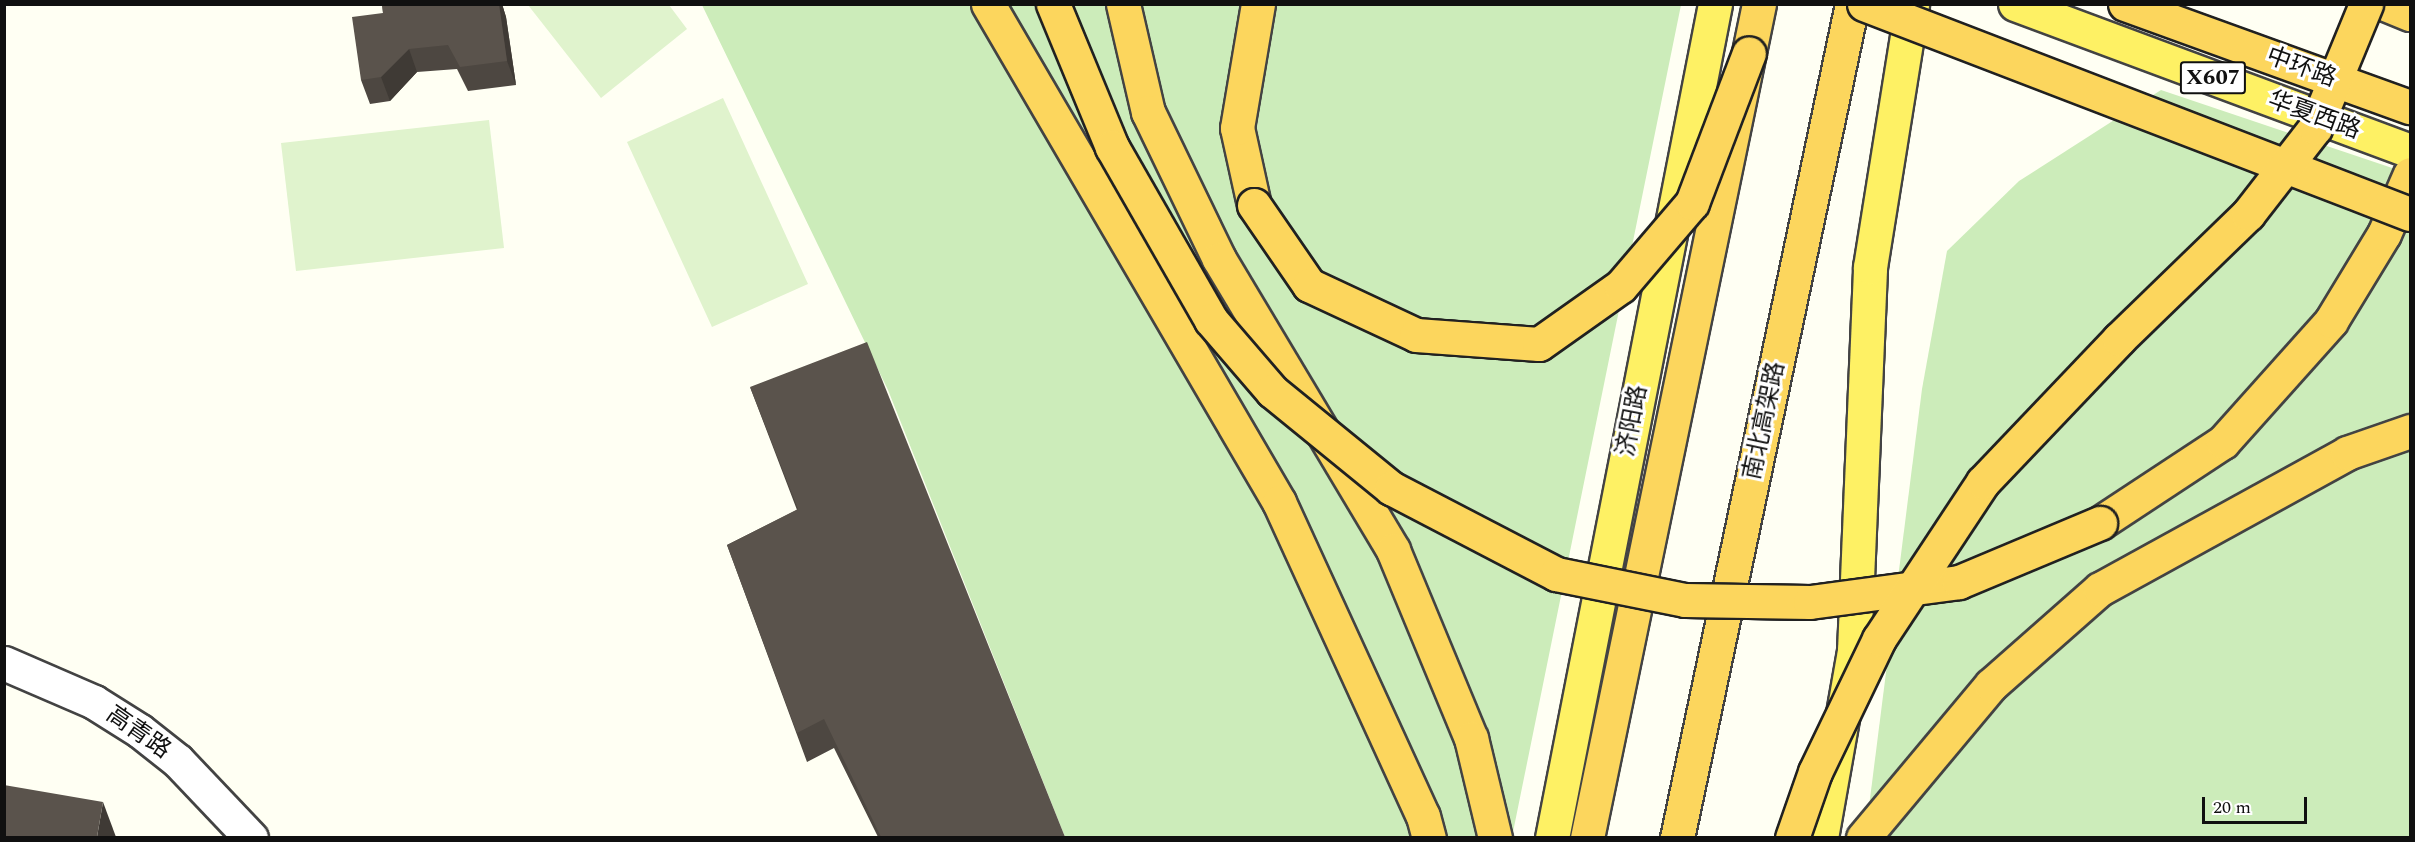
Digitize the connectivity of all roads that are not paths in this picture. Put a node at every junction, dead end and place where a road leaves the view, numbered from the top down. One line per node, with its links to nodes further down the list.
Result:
1 (988, 4): 23 (highway)
2 (1053, 4): 18 (highway, bridge)
3 (1124, 4): 24 (highway, bridge)
4 (1258, 4): 15 (highway, bridge)
5 (1715, 4): 25 (main road, 济阳路)
6 (1760, 4): 15 (highway)
7 (1852, 4): 27 (highway, 南北高架路)
8 (1864, 4): 19 (highway, bridge)
9 (1912, 4): 29 (main road)
10 (2015, 4): 17 (main road, 华夏西路 / X607)
11 (2124, 4): 16 (highway, 中环路, bridge)
12 (2366, 4): 28 (highway, bridge)
13 (2385, 4): 14 (highway)
14 (2410, 14)
15 (1749, 53): 26 (highway, bridge)
16 (2410, 107)
17 (2410, 152)
18 (2410, 174)
19 (2410, 214)
20 (2410, 431): 30 (highway)
21 (4, 663): 22 (street, 高青路)
22 (251, 836)
23 (1429, 837)
24 (1495, 837)
25 (1552, 837)
26 (1587, 837)
27 (1677, 837)
28 (1792, 837)
29 (1821, 837)
30 (1863, 837)

